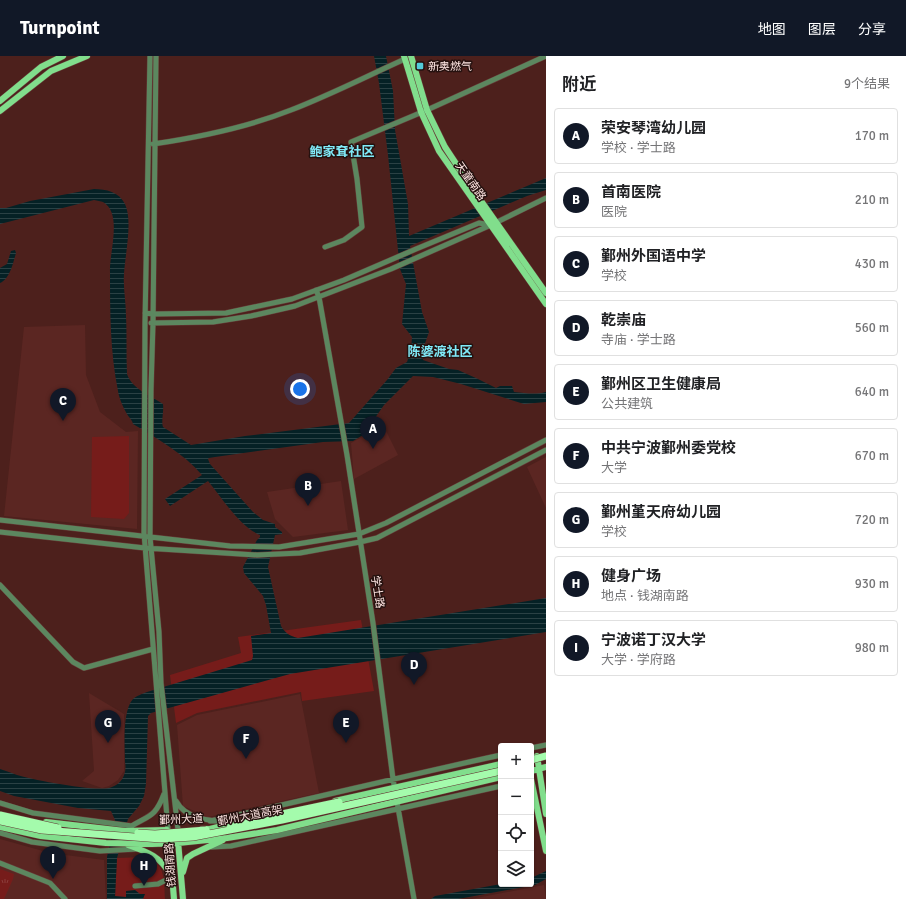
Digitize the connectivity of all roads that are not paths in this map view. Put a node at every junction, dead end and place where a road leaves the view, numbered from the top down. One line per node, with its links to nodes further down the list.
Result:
1 (63, 56): 7 (main road)
2 (87, 56): 9 (main road)
3 (150, 56): 11 (street)
4 (156, 56): 10 (street)
5 (546, 56): 8 (street)
6 (407, 57): 8 (main road); 10 (street)
7 (0, 102)
8 (424, 111): 13 (main road); 13 (main road, 天童南路); 14 (street)
9 (0, 112)
10 (156, 143): 11 (street); 20 (street)
11 (148, 144): 19 (street)
12 (546, 198): 13 (street)
13 (492, 223): 15 (street); 16 (main road); 17 (street); 18 (main road, 天童南路)
14 (325, 247)
15 (316, 290): 17 (street, 学士路); 20 (street)
16 (546, 292)
17 (319, 297): 22 (street); 27 (street, 学士路)
18 (546, 304)
19 (145, 313): 20 (street); 21 (street)
20 (153, 314): 22 (street)
21 (145, 323): 22 (street); 28 (street)
22 (153, 323): 29 (street)
23 (546, 440): 27 (street)
24 (546, 450): 30 (street)
25 (0, 520): 28 (street)
26 (0, 532): 31 (street)
27 (359, 534): 29 (street); 30 (street, 学士路)
28 (144, 536): 29 (street); 31 (street)
29 (150, 537): 32 (street)
30 (360, 542): 32 (street); 50 (street, 学士路)
31 (144, 548): 32 (street); 34 (street)
32 (151, 548): 55 (street)
33 (0, 585): 34 (street)
34 (153, 649): 53 (street)
35 (546, 745): 36 (street)
36 (534, 747)
37 (546, 755): 39 (highway, bridge)
38 (498, 756): 50 (street, 鄞州大道)
39 (534, 757)
40 (534, 759): 46 (main road)
41 (546, 760): 42 (highway)
42 (534, 763)
43 (498, 766): 51 (main road, 鄞州大道)
44 (498, 766): 62 (highway, 鄞州大道高架, bridge)
45 (546, 767): 46 (main road)
46 (539, 769): 47 (main road); 59 (main road)
47 (534, 770)
48 (498, 772): 64 (highway, 鄞州大道高架, bridge)
49 (498, 778): 56 (main road, 鄞州大道)
50 (393, 779): 51 (street, 学士路); 65 (street, 鄞州大道)
51 (394, 787): 56 (street, 学士路); 66 (main road, 鄞州大道)
52 (498, 787): 60 (street)
53 (165, 792): 67 (street); 69 (street)
54 (534, 793): 61 (main road)
55 (175, 800): 65 (street); 70 (street)
56 (396, 801): 60 (street, 学士路); 73 (main road, 鄞州大道)
57 (534, 802): 61 (street)
58 (0, 803): 67 (street)
59 (545, 803): 63 (main road)
60 (398, 808): 77 (street); 88 (street, 学士路)
61 (538, 811): 79 (main road)
62 (0, 814): 71 (main road, 鄞州大道)
63 (546, 814)
64 (0, 821)
65 (210, 821): 66 (street)
66 (236, 823): 70 (main road, 鄞州大道)
67 (132, 826): 71 (street)
68 (0, 827): 74 (main road, 鄞州大道)
69 (168, 830): 70 (main road, 鄞州大道); 71 (main road, 鄞州大道); 75 (main road, 钱湖南路)
70 (178, 830): 76 (main road, 钱湖南路)
71 (125, 831)
72 (0, 833): 78 (street)
73 (227, 838): 76 (main road, 鄞州大道); 77 (main road)
74 (123, 843): 75 (main road, 鄞州大道); 78 (main road)
75 (169, 843): 76 (main road, 鄞州大道); 81 (main road, 钱湖南路)
76 (178, 843): 82 (main road, 钱湖南路)
77 (210, 847): 82 (main road)
78 (138, 849): 81 (main road)
79 (546, 851)
80 (0, 862): 85 (street)
81 (172, 877): 86 (main road, 钱湖南路)
82 (181, 877): 87 (main road, 钱湖南路)
83 (164, 881): 84 (street)
84 (135, 886)
85 (65, 899)
86 (174, 899)
87 (183, 899)
88 (414, 899)

